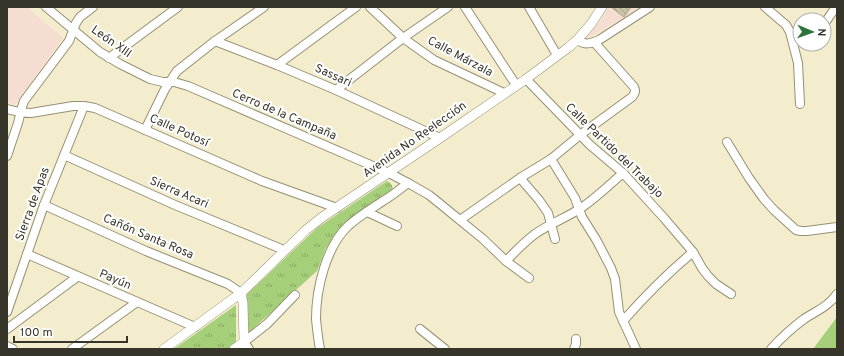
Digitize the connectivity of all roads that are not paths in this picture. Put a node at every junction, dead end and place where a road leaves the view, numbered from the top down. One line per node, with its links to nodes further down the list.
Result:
1 (46, 7): 13 (street, León Xlll)
2 (93, 7): 13 (street)
3 (178, 7): 19 (street)
4 (264, 7): 16 (street)
5 (356, 7): 20 (street)
6 (370, 7): 14 (street, Calle Márzala)
7 (448, 7): 14 (street)
8 (466, 7): 23 (street)
9 (529, 7): 18 (street)
10 (602, 7): 15 (street, Avenida No Reelección)
11 (650, 7): 17 (street)
12 (765, 7): 26 (street)
13 (74, 30): 19 (street, León Xlll); 29 (street)
14 (403, 38): 24 (street); 25 (street, Calle Márzala)
15 (577, 40): 17 (street); 18 (street, Avenida No Reelección)
16 (215, 41): 20 (street, Sassari); 22 (street)
17 (594, 42): 31 (street)
18 (557, 56): 21 (street, Avenida No Reelección)
19 (109, 58): 22 (street, León Xlll)
20 (277, 65): 24 (street, Sassari)
21 (526, 79): 23 (street, Avenida No Reelección); 31 (street, Calle Partido del Trabajo)
22 (169, 82): 30 (street); 37 (street, Cerro de la Campaña)
23 (516, 85): 25 (street, Avenida No Reelección)
24 (336, 90): 32 (street, Sassari)
25 (504, 93): 32 (street, Avenida No Reelección)
26 (800, 104)
27 (84, 106): 29 (street, Calle Potosí); 30 (street, Calle Potosí); 34 (street, Sierra de Apas)
28 (7, 109): 29 (street, Calle Potosí)
29 (20, 113): 35 (street)
30 (145, 130): 42 (street, Calle Potosí)
31 (580, 135): 36 (street); 38 (street, Calle Partido del Trabajo)
32 (440, 138): 37 (street, Avenida No Reelección)
33 (727, 142): 48 (street)
34 (64, 155): 41 (street, Sierra de Apas); 50 (street, Sierra Acari)
35 (7, 156)
36 (551, 159): 39 (street); 43 (street)
37 (389, 173): 40 (street, Cerro de la Campaña); 42 (street, Avenida No Reelección)
38 (623, 173): 43 (street); 51 (street, Calle Partido del Trabajo)
39 (520, 178): 45 (street); 46 (street)
40 (408, 183): 44 (street); 45 (street, Cerro de la Campaña)
41 (44, 205): 52 (street, Sierra de Apas); 56 (street, Cañón Santa Rosa)
42 (337, 208): 50 (street, Avenida No Reelección)
43 (579, 209): 46 (street); 62 (street)
44 (367, 212): 47 (street); 73 (street)
45 (460, 220): 53 (street, Cerro de la Campaña)
46 (551, 224): 49 (street); 53 (street)
47 (397, 226)
48 (837, 227)
49 (555, 239)
50 (284, 250): 56 (street, Avenida No Reelección)
51 (693, 252): 57 (street, Calle Partido del Trabajo); 62 (street)
52 (27, 254): 54 (street, Payún); 61 (street, Sierra de Apas)
53 (506, 261): 55 (street, Cerro de la Campaña)
54 (77, 277): 60 (street, Payún); 64 (street)
55 (529, 278)
56 (241, 293): 63 (street, Avenida No Reelección); 67 (street)
57 (731, 294)
58 (837, 294): 77 (street)
59 (295, 296): 67 (street)
60 (137, 302): 63 (street, Payún); 70 (street)
61 (7, 312)
62 (623, 321): 76 (street)
63 (195, 327): 71 (street, Avenida No Reelección)
64 (7, 329)
65 (420, 329): 74 (street)
66 (576, 339): 75 (street)
67 (247, 345): 72 (street)
68 (7, 346): 69 (street)
69 (13, 349)
70 (72, 349)
71 (164, 349)
72 (234, 349)
73 (320, 349)
74 (445, 349)
75 (574, 349)
76 (636, 349)
77 (771, 349)

